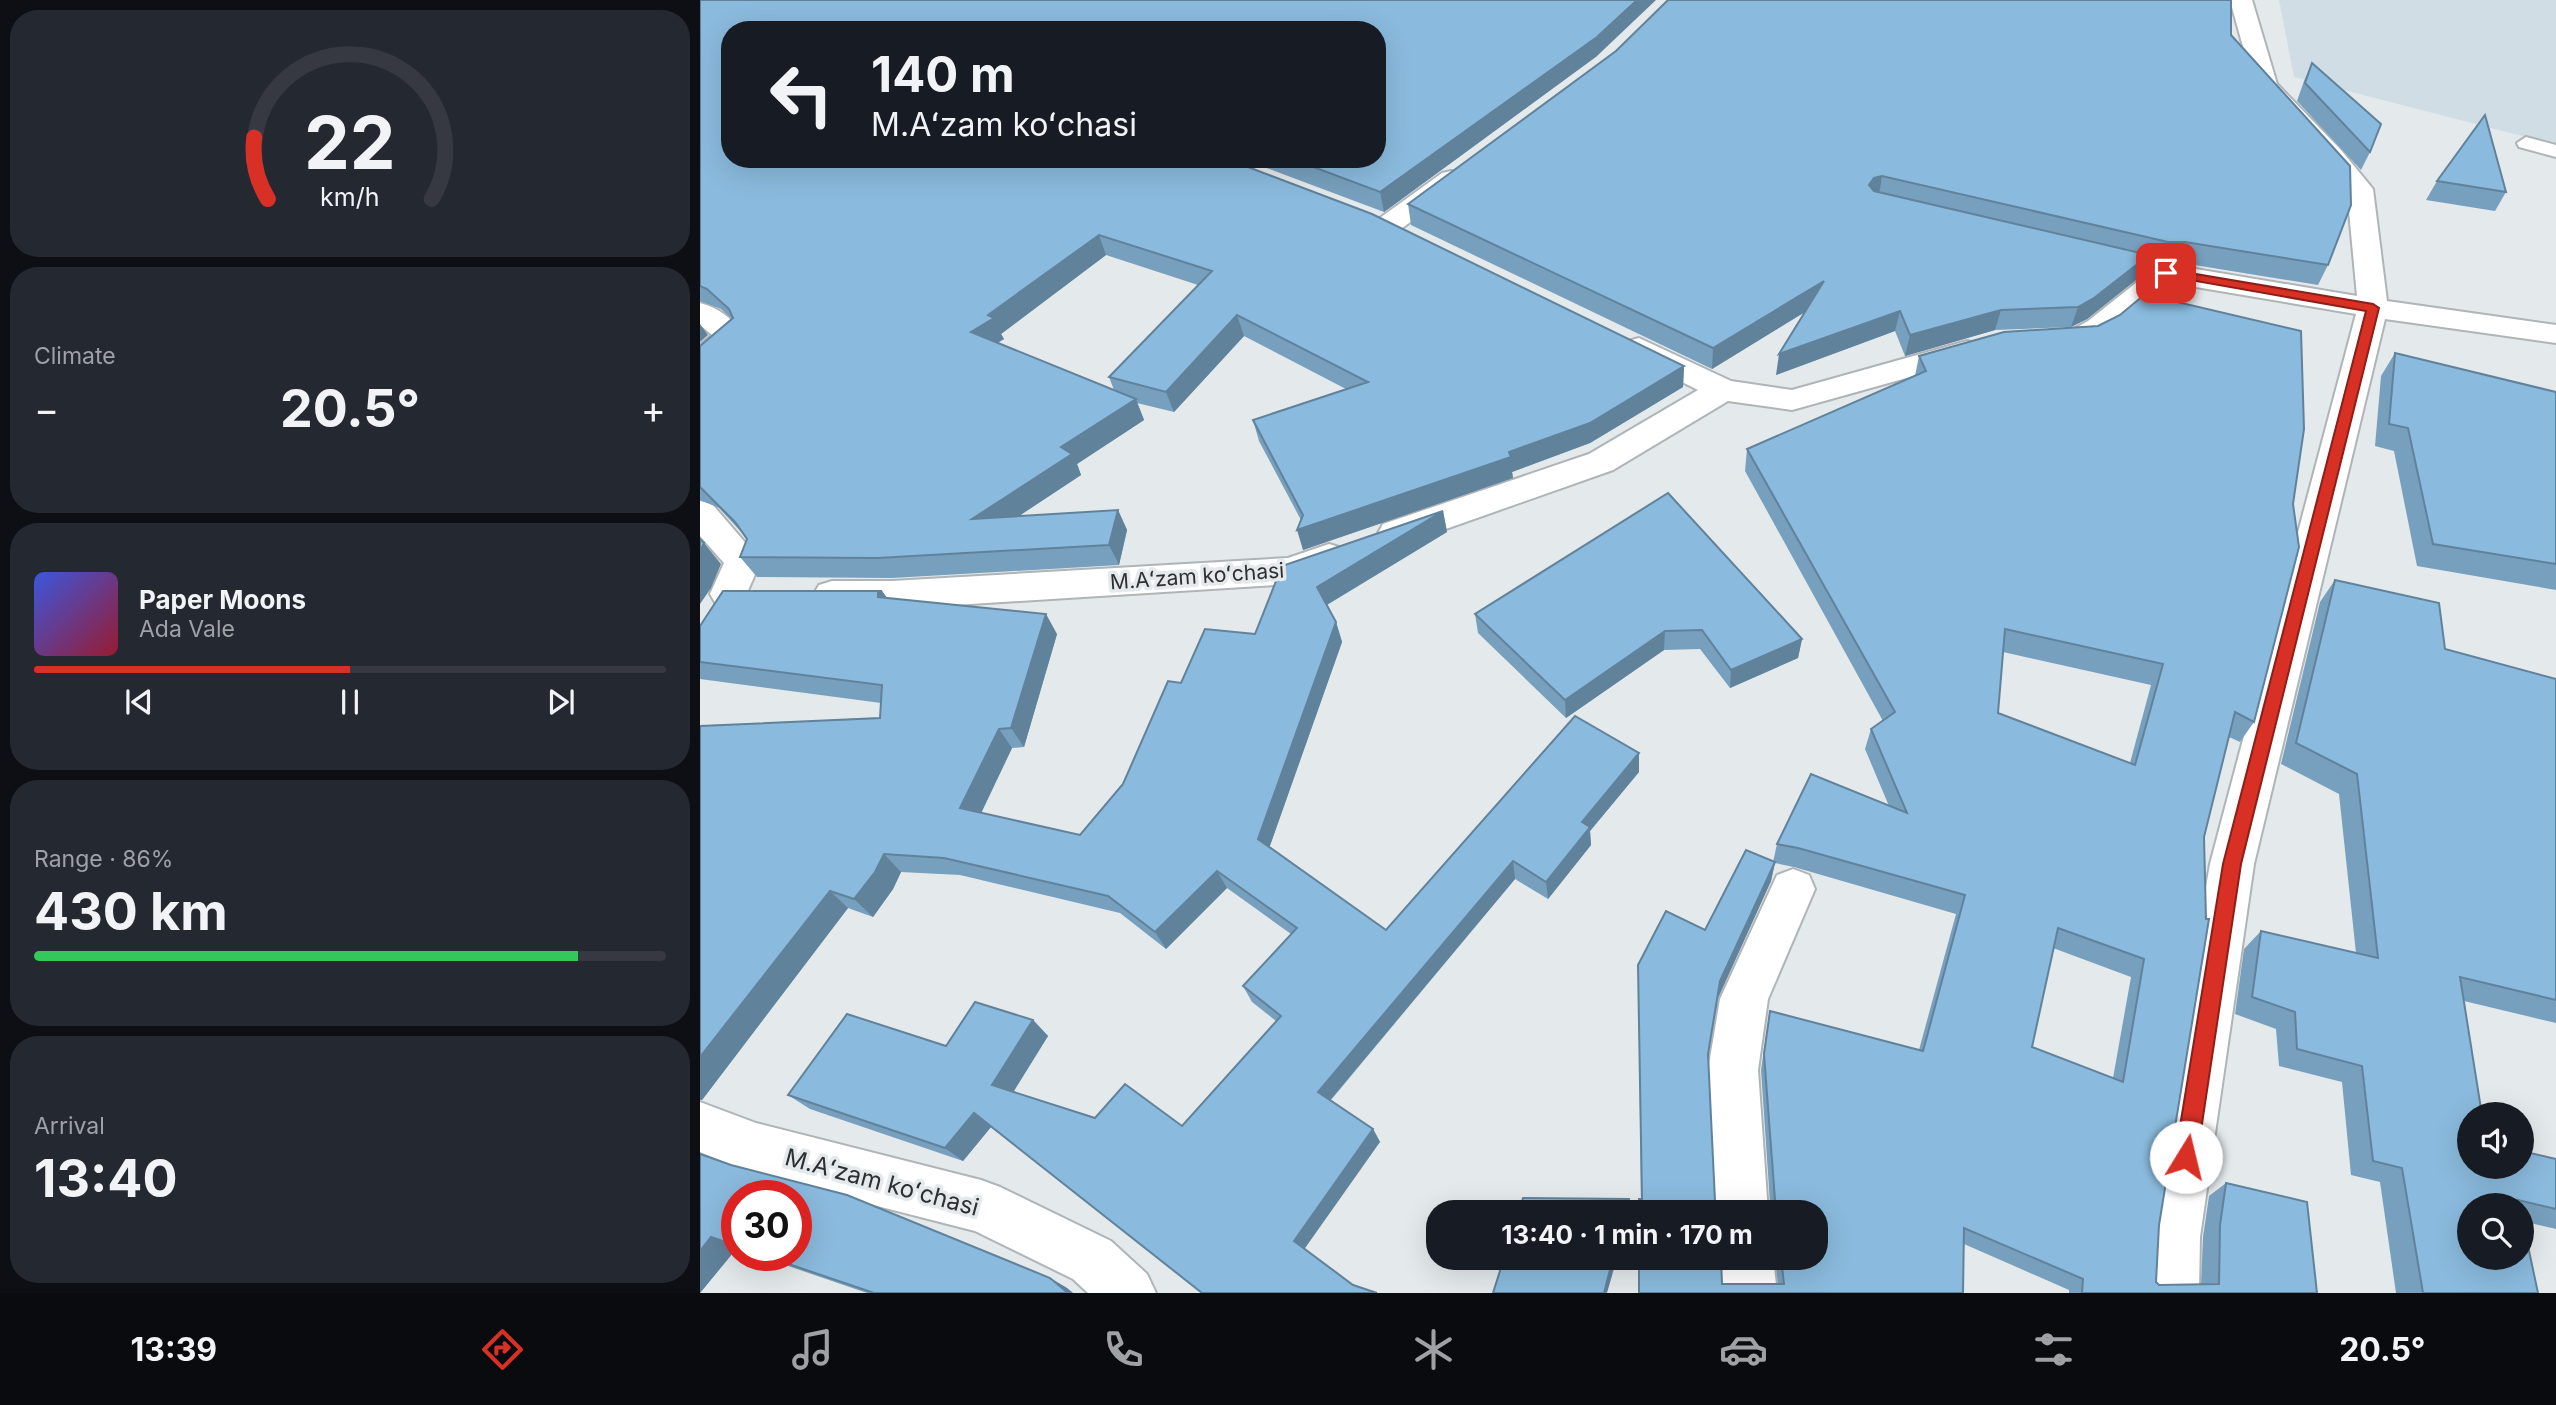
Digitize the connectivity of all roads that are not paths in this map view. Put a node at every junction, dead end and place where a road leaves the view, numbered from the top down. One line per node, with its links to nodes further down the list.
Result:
1 (2241, 0): 8 (street)
2 (2526, 143): 3 (lane)
3 (2556, 151)
4 (1475, 161): 5 (street)
5 (1388, 227)
6 (2090, 255): 7 (lane)
7 (2166, 273): 8 (street); 12 (street)
8 (2373, 308): 10 (street); 23 (street)
9 (700, 312): 14 (street)
10 (2556, 334)
11 (1611, 335): 15 (street)
12 (2037, 341)
13 (1996, 343): 15 (street)
14 (700, 360)
15 (1723, 390): 16 (street, M.Aʻzam koʻchasi)
16 (700, 513)
17 (1793, 889): 19 (street)
18 (700, 1128): 21 (street, M.Aʻzam koʻchasi)
19 (1741, 1200)
20 (1747, 1270): 22 (street)
21 (1128, 1293)
22 (1749, 1293)
23 (2171, 1293)

